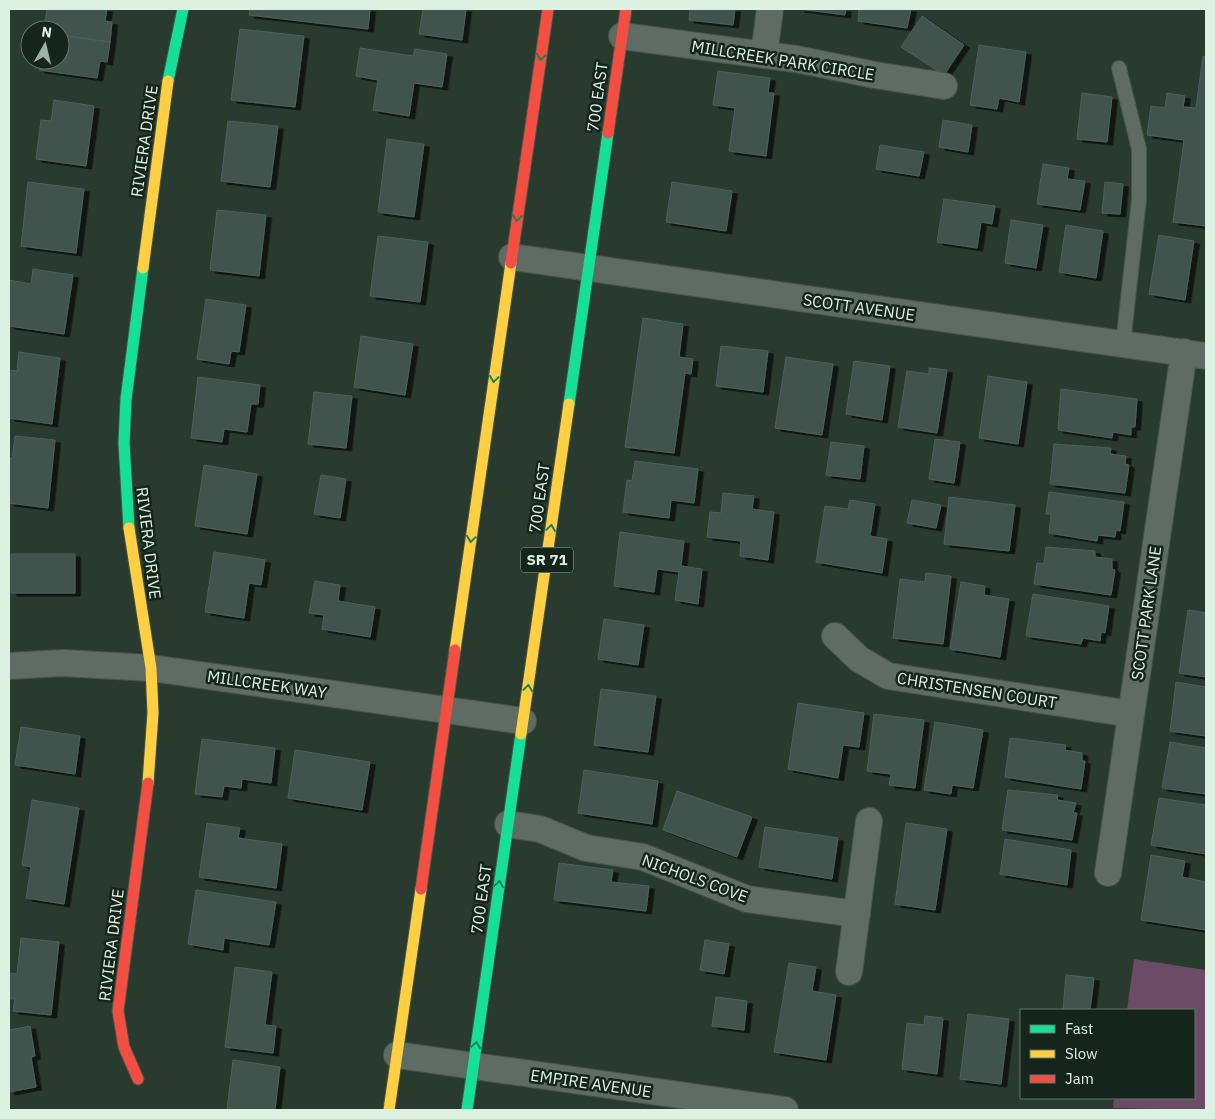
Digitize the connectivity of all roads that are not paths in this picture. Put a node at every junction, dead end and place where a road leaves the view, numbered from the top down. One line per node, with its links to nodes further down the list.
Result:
1 (183, 9): 15 (main road, RIVIERA DRIVE)
2 (548, 9): 9 (main road, one-way to 9)
3 (626, 9): 5 (main road, 700 EAST / SR 71)
4 (770, 9): 6 (street)
5 (622, 36): 6 (street, MILLCREEK PARK CIRCLE); 10 (main road, 700 EAST / SR 71)
6 (764, 55): 8 (street, MILLCREEK PARK CIRCLE)
7 (1119, 68): 11 (lane)
8 (944, 86)
9 (512, 257): 10 (street, SCOTT AVENUE); 16 (main road, one-way to 16)
10 (589, 268): 11 (street, SCOTT AVENUE); 18 (main road, 700 EAST / SR 71, one-way to 10)
11 (1122, 344): 12 (street, SCOTT AVENUE)
12 (1195, 354): 17 (street, SCOTT PARK LANE)
13 (835, 636): 17 (street, CHRISTENSEN COURT)
14 (9, 666): 15 (street, MILLCREEK WAY)
15 (151, 668): 16 (street, MILLCREEK WAY); 26 (main road, RIVIERA DRIVE)
16 (446, 709): 18 (street, MILLCREEK WAY); 24 (main road)
17 (1131, 714): 21 (street, SCOTT PARK LANE)
18 (523, 721): 20 (main road, 700 EAST / SR 71)
19 (869, 821): 22 (street)
20 (508, 824): 22 (street, NICHOLS COVE); 25 (main road, 700 EAST / SR 71, one-way to 20)
21 (1108, 873)
22 (857, 914): 23 (street)
23 (849, 972)
24 (397, 1055): 25 (street, EMPIRE AVENUE); 27 (main road)
25 (473, 1066): 28 (main road, 700 EAST / SR 71); 29 (street, EMPIRE AVENUE)
26 (138, 1079)
27 (389, 1110)
28 (467, 1110)
29 (785, 1110)

